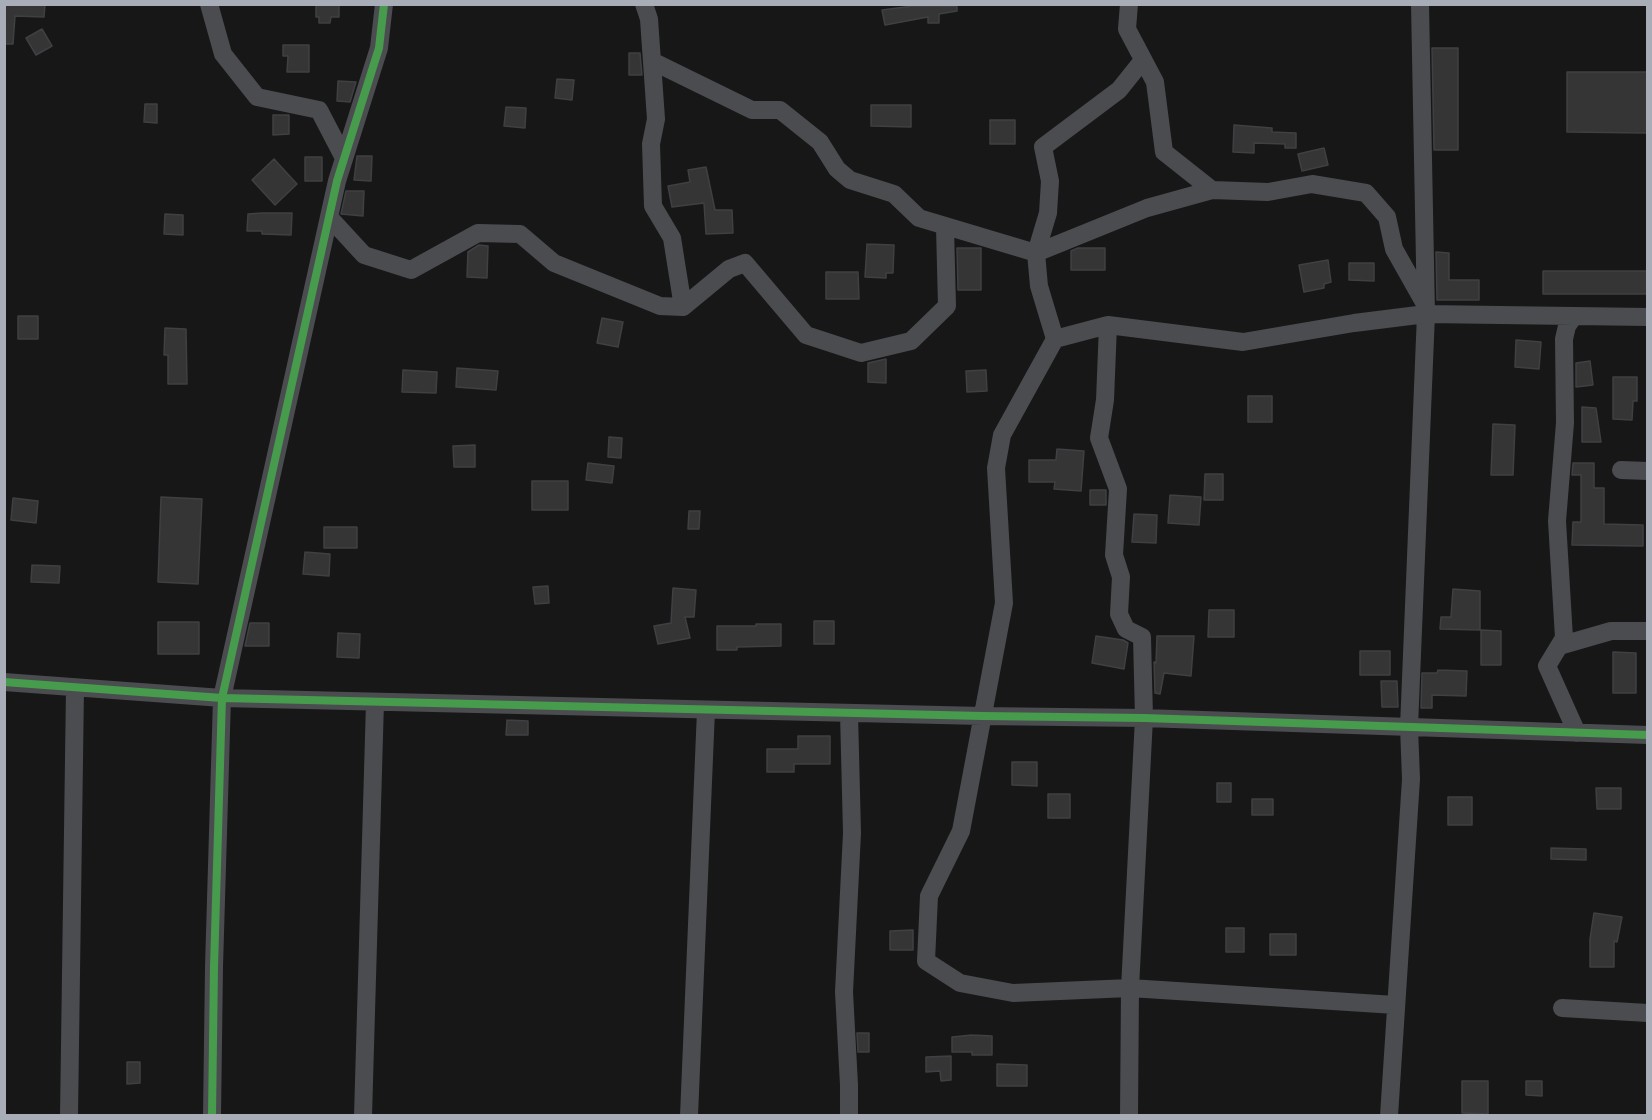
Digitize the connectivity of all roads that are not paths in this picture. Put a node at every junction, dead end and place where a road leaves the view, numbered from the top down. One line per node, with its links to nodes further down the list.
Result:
1 (208, 4): 8 (street)
2 (384, 4): 8 (street)
3 (644, 4): 7 (street)
4 (1129, 4): 6 (street)
5 (1420, 4): 14 (street)
6 (1143, 60): 9 (street); 12 (street)
7 (652, 61): 11 (street); 13 (street)
8 (344, 158): 10 (street)
9 (1212, 190): 12 (street); 14 (street)
10 (329, 217): 13 (street); 25 (street)
11 (945, 226): 12 (street); 13 (street)
12 (1036, 253): 18 (street)
13 (683, 307)
14 (1426, 310): 15 (street); 17 (street); 31 (street)
15 (1574, 316): 16 (street); 22 (street)
16 (1647, 317)
17 (1108, 325): 18 (street); 30 (street)
18 (1055, 339): 29 (street)
19 (1621, 470): 20 (street)
20 (1647, 471)
21 (1647, 631): 22 (street)
22 (1559, 646): 32 (street)
23 (4, 682): 24 (street)
24 (75, 688): 25 (street); 38 (street)
25 (222, 698): 26 (street); 39 (street)
26 (375, 702): 27 (street); 40 (street)
27 (706, 710): 28 (street); 41 (street)
28 (849, 713): 29 (street); 42 (street)
29 (982, 716): 30 (street); 34 (street)
30 (1144, 718): 31 (street); 34 (street)
31 (1409, 727): 32 (street); 35 (street)
32 (1577, 733): 33 (street)
33 (1647, 735)
34 (1130, 988): 35 (street); 43 (street)
35 (1395, 1005): 44 (street)
36 (1562, 1008): 37 (street)
37 (1647, 1013)
38 (69, 1116)
39 (212, 1116)
40 (363, 1116)
41 (689, 1116)
42 (849, 1116)
43 (1129, 1116)
44 (1389, 1116)

